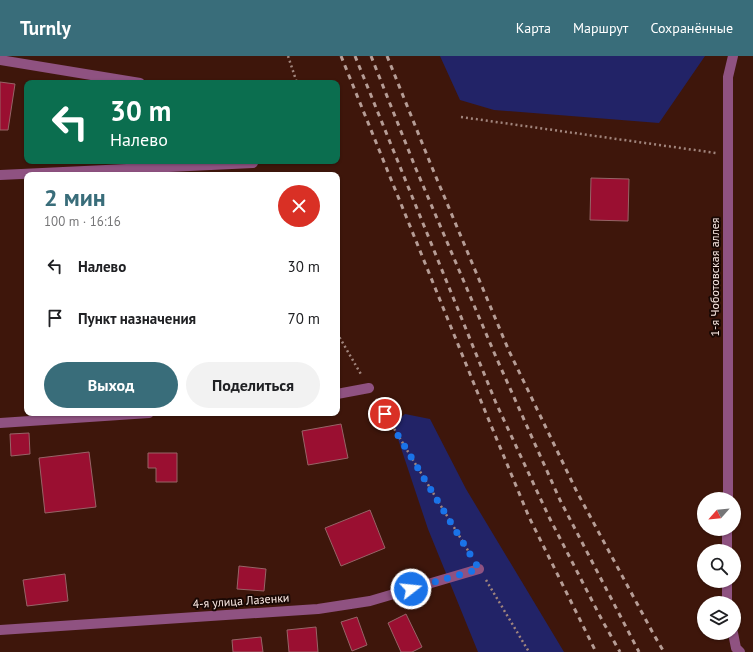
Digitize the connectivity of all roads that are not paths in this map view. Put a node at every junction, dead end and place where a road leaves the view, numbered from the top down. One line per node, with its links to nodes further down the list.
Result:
1 (733, 56): 12 (street, 1-я Чоботовская аллея)
2 (0, 60): 3 (street)
3 (122, 80)
4 (232, 164): 5 (street)
5 (63, 172)
6 (24, 174): 7 (street)
7 (0, 175)
8 (370, 388): 9 (street)
9 (340, 393)
10 (104, 416): 11 (street)
11 (0, 423)
12 (728, 492)
13 (479, 569): 14 (street, 4-я улица Лазенки)
14 (0, 630)
15 (734, 640): 16 (street)
16 (740, 652)

